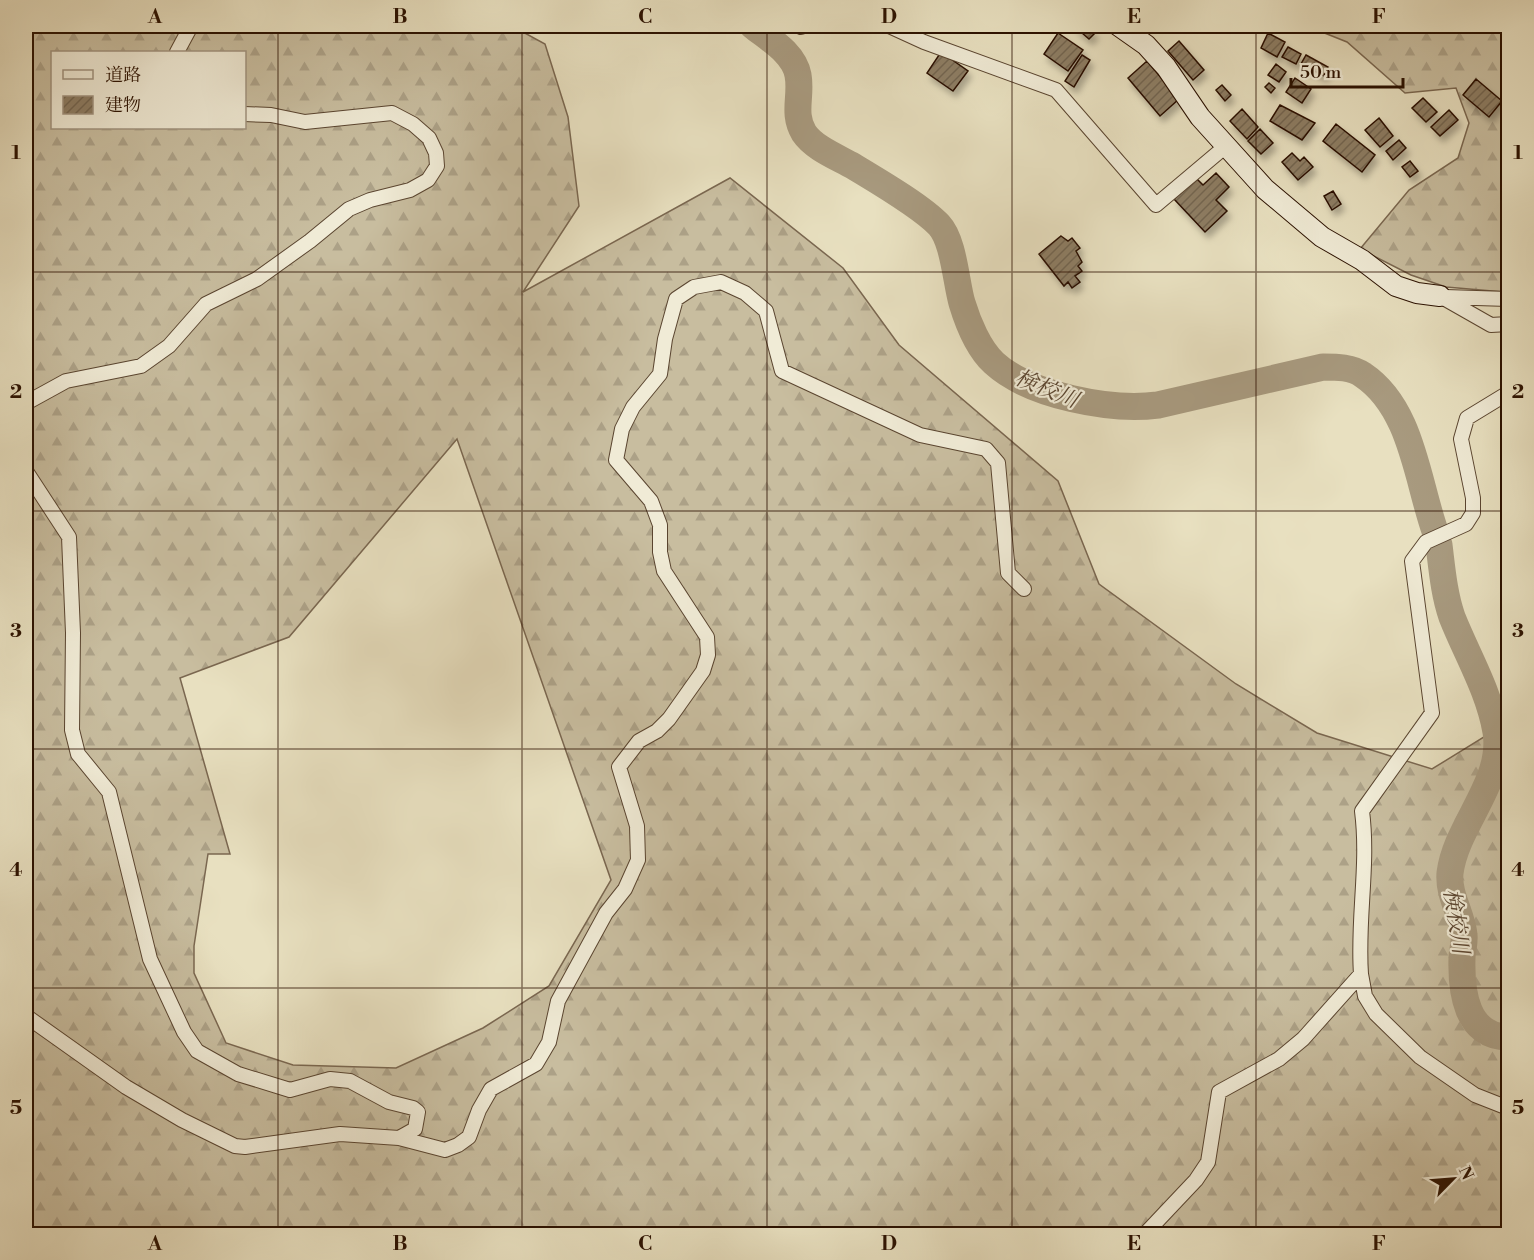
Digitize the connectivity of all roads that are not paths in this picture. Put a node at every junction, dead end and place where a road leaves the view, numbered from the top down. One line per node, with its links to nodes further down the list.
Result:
1 (191, 26): 4 (street)
2 (889, 26): 6 (street)
3 (1119, 26): 6 (street)
4 (178, 51)
5 (246, 114): 11 (street)
6 (1226, 146): 7 (street)
7 (1440, 296): 8 (street); 9 (street)
8 (1509, 299)
9 (1509, 324)
10 (1509, 393): 14 (street)
11 (26, 403)
12 (26, 471): 17 (street)
13 (1024, 589): 17 (street)
14 (1361, 974): 16 (street); 18 (street)
15 (26, 1016): 17 (street)
16 (1509, 1108)
17 (399, 1138)
18 (1145, 1234)

